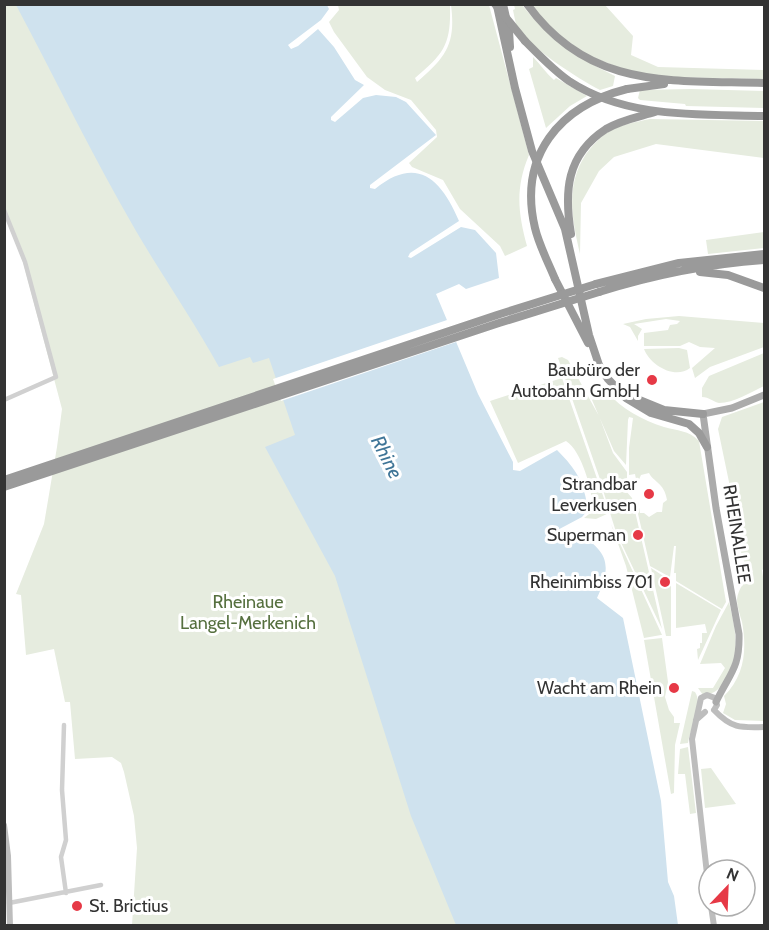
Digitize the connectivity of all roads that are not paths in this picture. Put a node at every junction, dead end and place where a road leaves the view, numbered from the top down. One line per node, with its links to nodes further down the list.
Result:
1 (496, 4): 6 (highway, bridge); 15 (highway)
2 (503, 4): 9 (highway)
3 (527, 4): 4 (highway)
4 (727, 82): 5 (highway); 15 (highway, bridge)
5 (765, 82)
6 (656, 112): 7 (highway); 9 (highway)
7 (765, 116)
8 (4, 210): 17 (street)
9 (572, 240): 18 (highway)
10 (765, 254): 13 (highway)
11 (765, 260): 12 (highway)
12 (666, 273): 13 (highway); 14 (highway)
13 (598, 288): 21 (highway, bridge); 22 (highway, bridge)
14 (765, 288)
15 (599, 364): 19 (highway)
16 (765, 395): 18 (main road)
17 (4, 400)
18 (704, 414): 19 (highway); 20 (main road, RHEINALLEE)
19 (665, 416): 20 (highway)
20 (707, 447): 23 (main road, RHEINALLEE)
21 (4, 480)
22 (4, 487)
23 (714, 699): 24 (main road, RHEINALLEE); 25 (main road)
24 (702, 710): 25 (main road); 29 (main road, RHEINALLEE)
25 (714, 710): 27 (main road)
26 (64, 725): 31 (street)
27 (765, 727)
28 (4, 825): 32 (main road)
29 (705, 858)
30 (101, 885): 31 (street)
31 (66, 893): 32 (street)
32 (8, 907): 33 (main road)
33 (10, 926)

